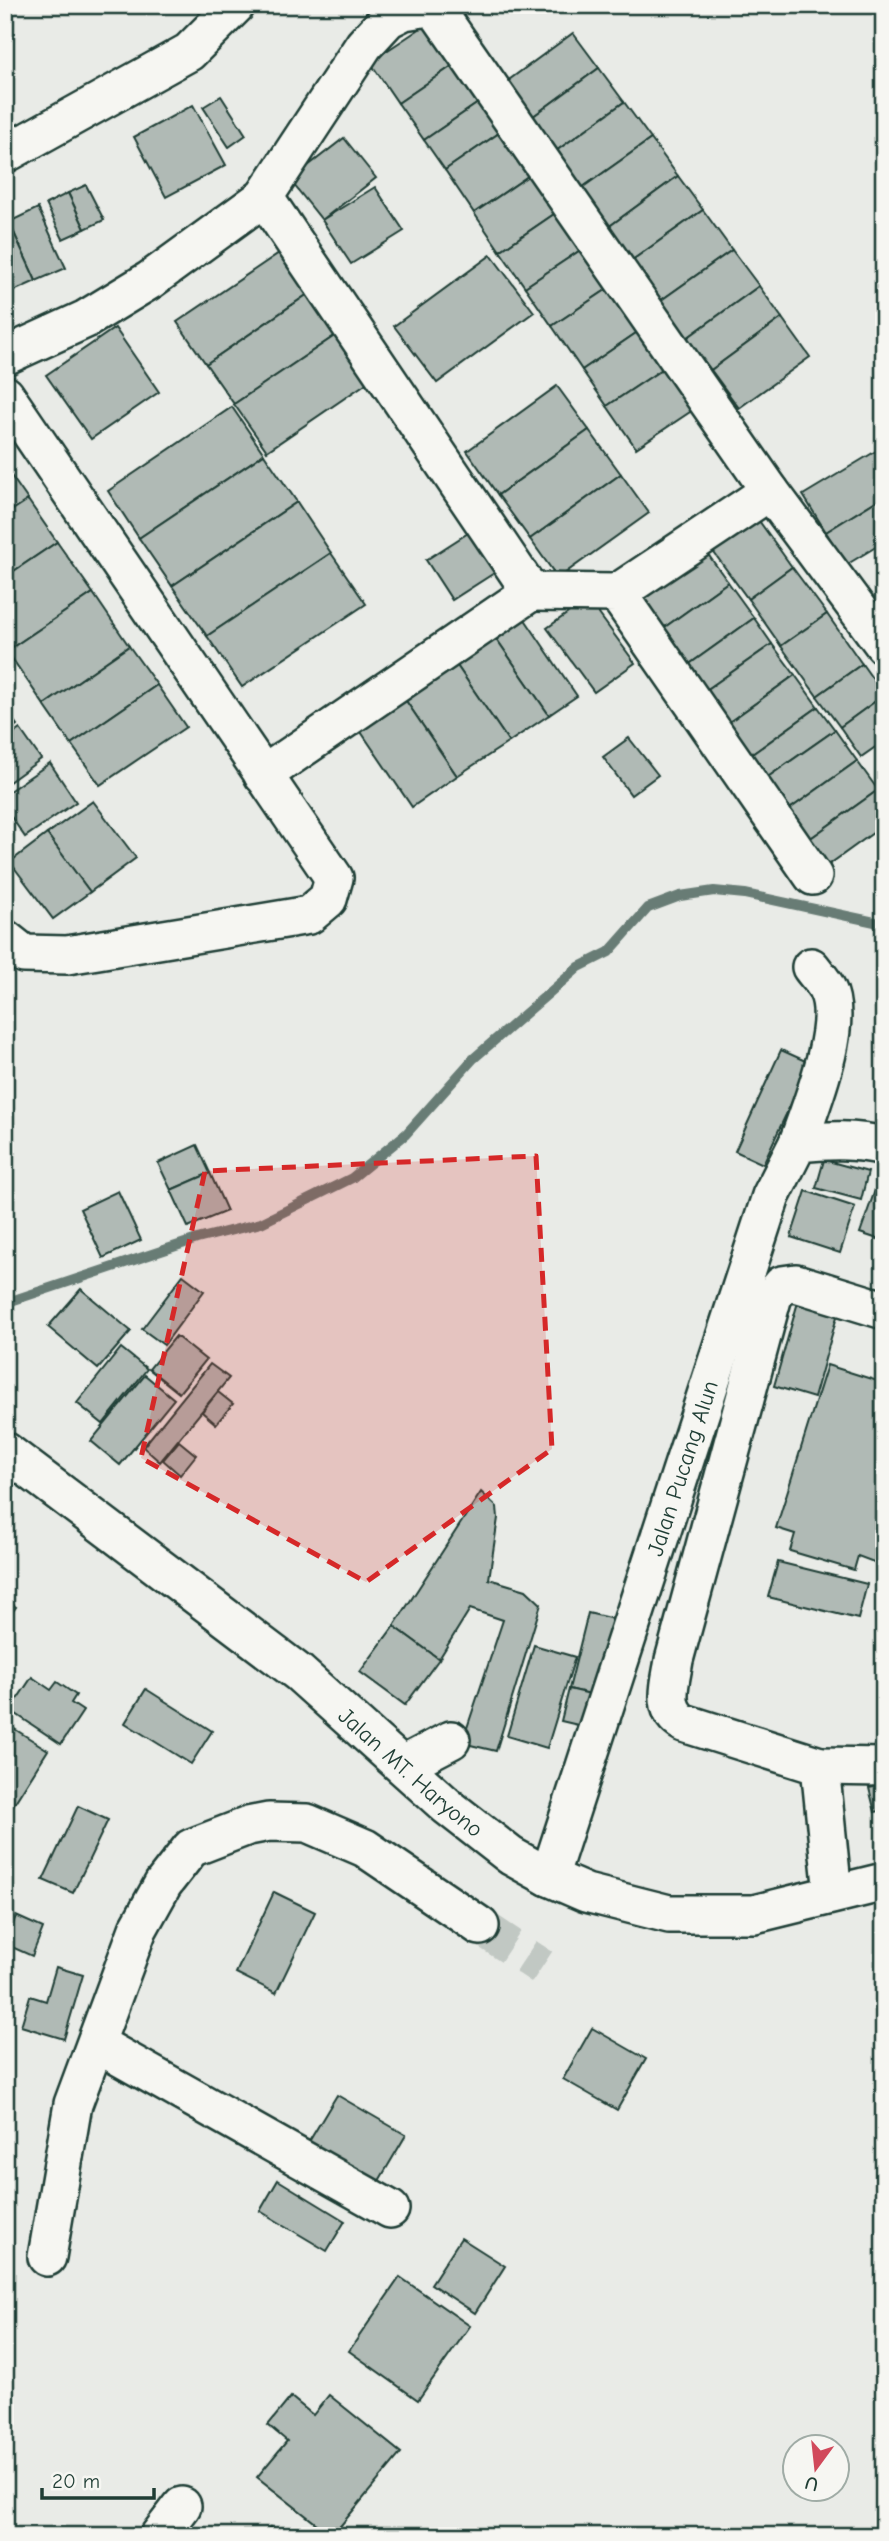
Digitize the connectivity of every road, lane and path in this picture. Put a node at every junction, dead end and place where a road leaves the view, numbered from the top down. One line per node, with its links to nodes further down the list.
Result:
1 (236, 5): 2 (street)
2 (5, 155)
3 (264, 197): 4 (street); 6 (street); 7 (street)
4 (5, 356)
5 (5, 395): 10 (street)
6 (770, 491): 8 (street); 9 (street)
7 (531, 592): 8 (street); 10 (street)
8 (617, 593): 11 (street)
9 (884, 645)
10 (263, 775): 12 (street)
11 (813, 876)
12 (5, 939)
13 (811, 967): 14 (street, Jalan Pucang Alun)
14 (798, 1143): 15 (street); 22 (street, Jalan Pucang Alun)
15 (884, 1146)
16 (884, 1310): 20 (street)
17 (5, 1451): 19 (street, Jalan MT. Haryono)
18 (451, 1740): 19 (street)
19 (405, 1764): 22 (street, Jalan MT. Haryono)
20 (820, 1766): 21 (street); 24 (street)
21 (884, 1767)
22 (549, 1877): 24 (street, Jalan MT. Haryono)
23 (884, 1882): 24 (street, Jalan MT. Haryono)
24 (833, 1894)
25 (480, 1926): 26 (street)
26 (97, 2044): 27 (street); 28 (street)
27 (390, 2209)
28 (47, 2257)
29 (182, 2506): 30 (street)
30 (159, 2536)

